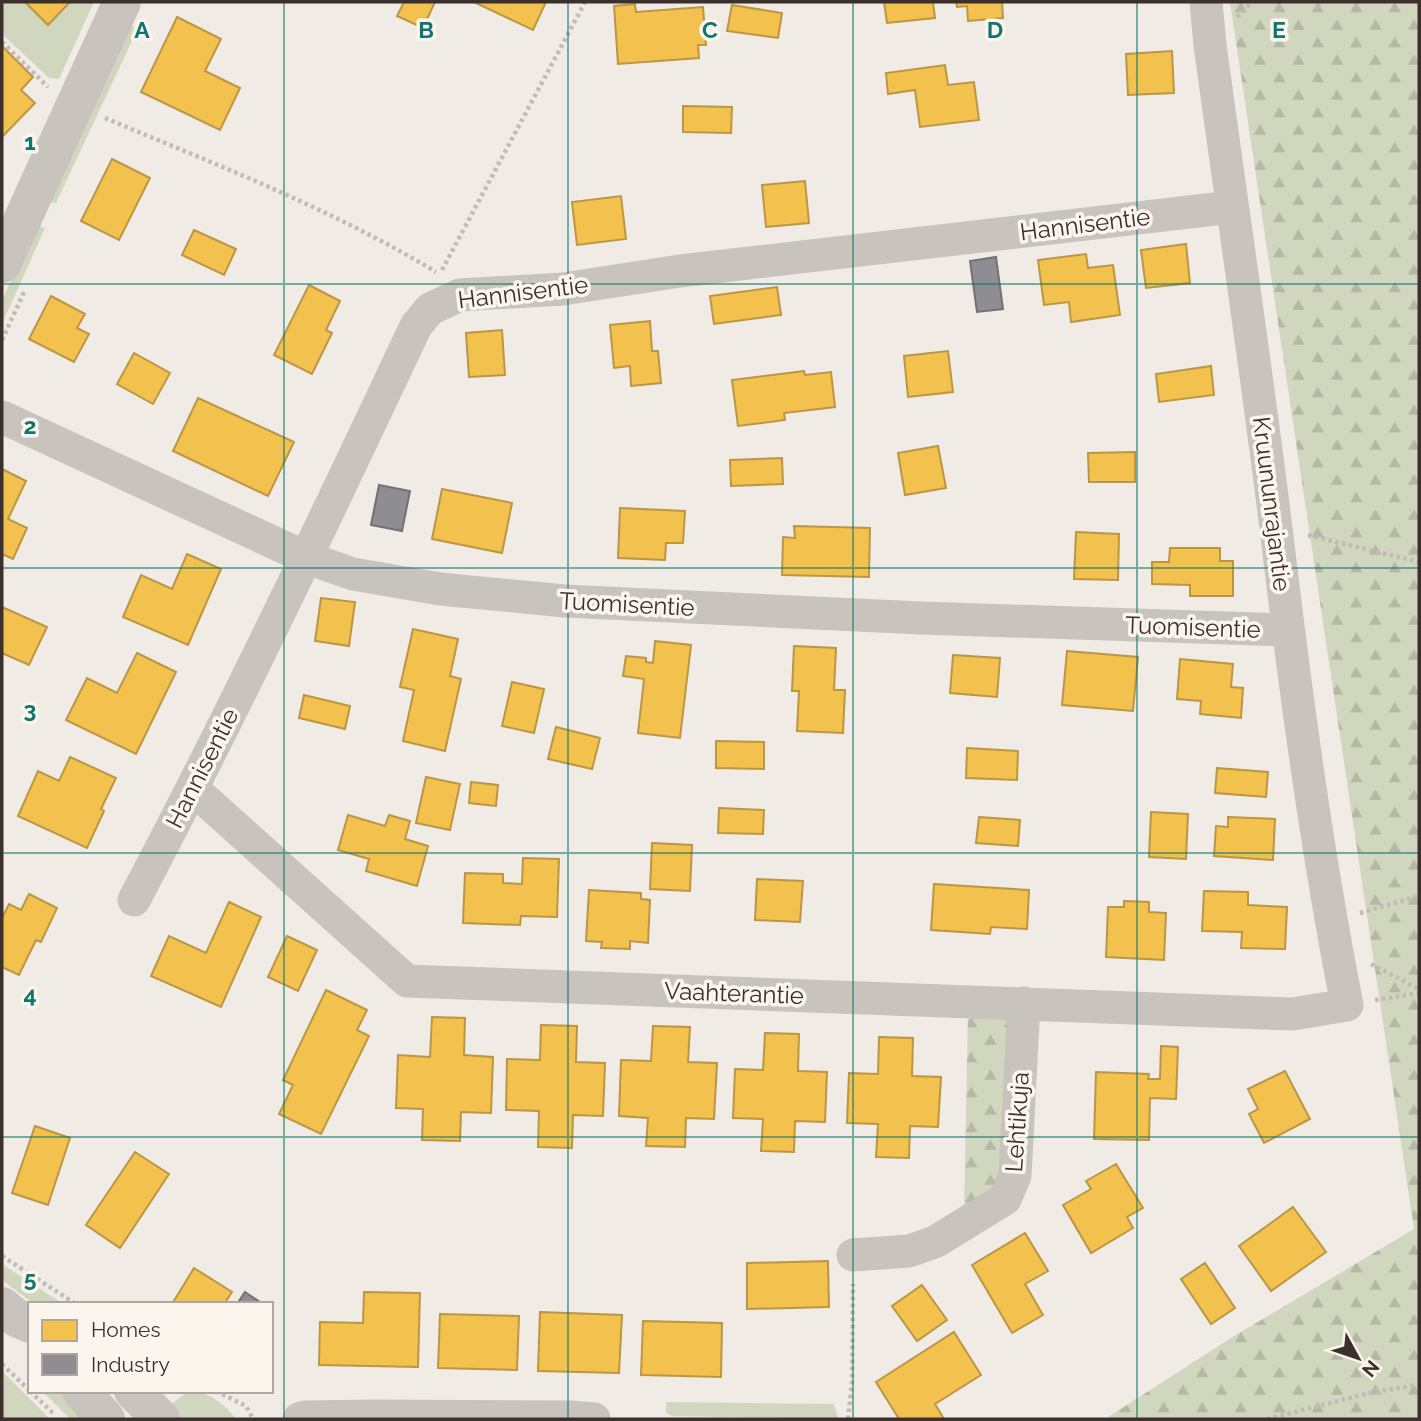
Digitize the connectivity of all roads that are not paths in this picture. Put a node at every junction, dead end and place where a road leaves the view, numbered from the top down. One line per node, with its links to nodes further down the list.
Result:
1 (122, 2): 4 (street)
2 (1206, 2): 3 (street, Kruununrajantie)
3 (1232, 207): 6 (street, Hannisentie); 7 (street, Kruununrajantie)
4 (2, 264)
5 (2, 417): 6 (street, Tuomisentie)
6 (307, 558): 7 (street, Tuomisentie); 8 (street, Hannisentie)
7 (1287, 630): 11 (street, Kruununrajantie)
8 (192, 789): 9 (street, Hannisentie); 10 (street, Vaahterantie)
9 (134, 900)
10 (1024, 1003): 11 (street, Vaahterantie); 12 (street, Lehtikuja)
11 (1347, 1005)
12 (853, 1255)
13 (83, 1393): 15 (street)
14 (135, 1393): 16 (street)
15 (106, 1419)
16 (161, 1419)
17 (299, 1419): 18 (street)
18 (594, 1419)

